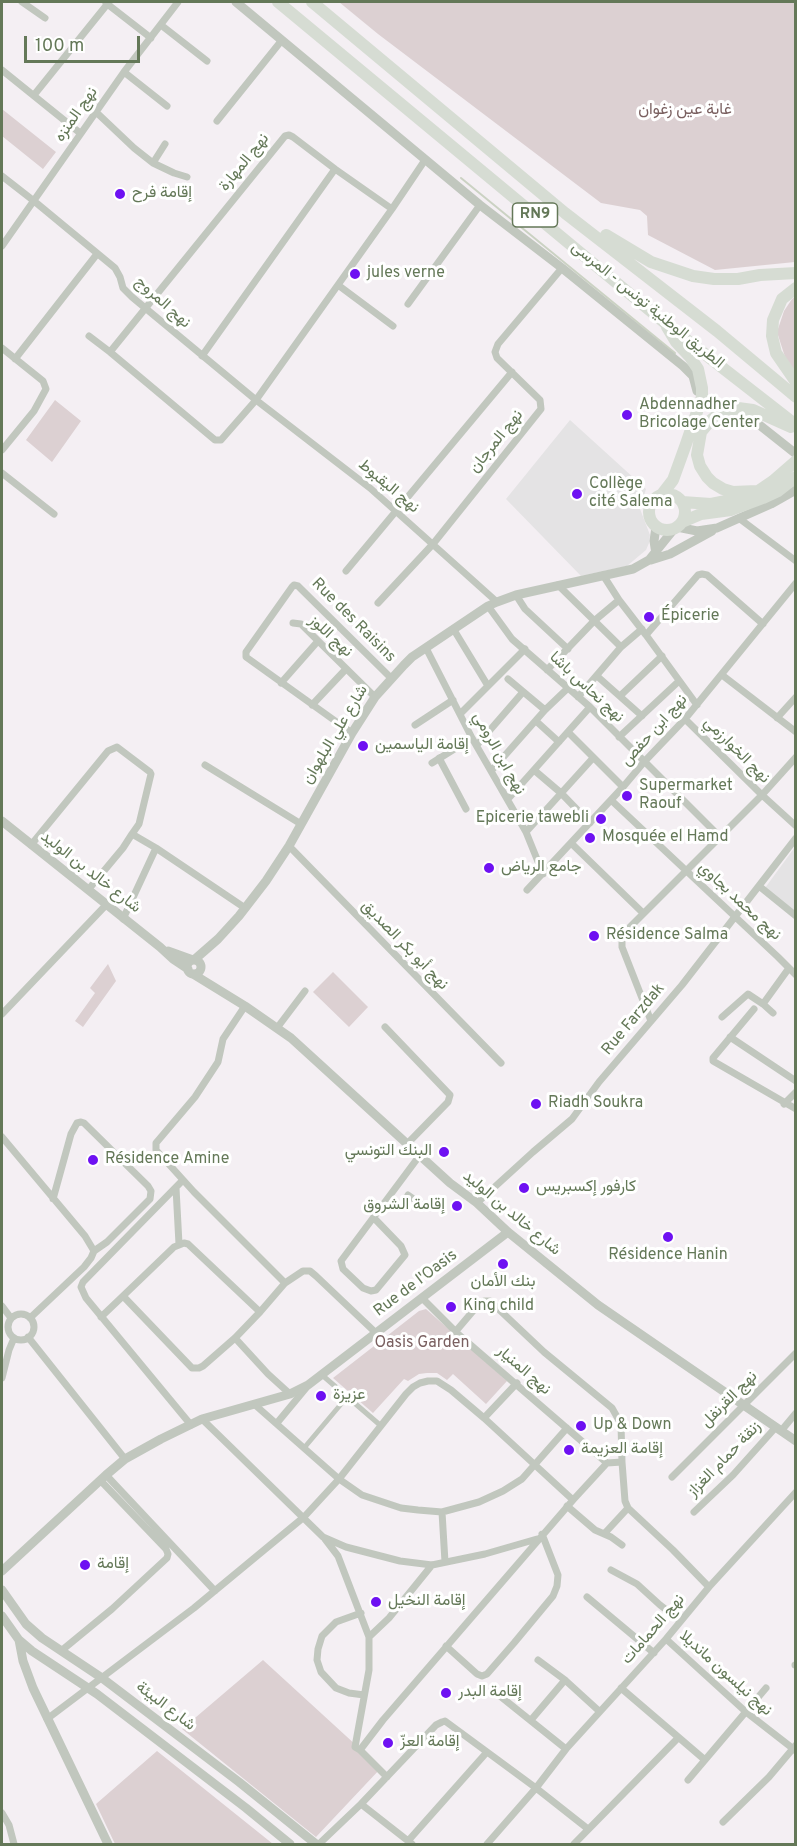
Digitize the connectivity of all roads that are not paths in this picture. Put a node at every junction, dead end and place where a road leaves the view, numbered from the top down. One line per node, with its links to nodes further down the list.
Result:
1 (22, 2): 7 (street)
2 (107, 2): 9 (street); 14 (street)
3 (178, 2): 8 (street, نهج المنزه)
4 (236, 2): 10 (street, الطريق الوطنية تونس - المرسى)
5 (278, 2): 37 (highway, الطريق الوطنية تونس - المرسى / RN9)
6 (312, 2): 28 (highway, الطريق الوطنية تونس - المرسى / RN9)
7 (45, 18)
8 (161, 25): 9 (street, نهج المنزه); 11 (street)
9 (150, 38): 13 (street, نهج المنزه)
10 (282, 40): 17 (street); 20 (street, الطريق الوطنية تونس - المرسى)
11 (207, 61)
12 (2, 70): 14 (street)
13 (124, 72): 15 (street); 16 (street, نهج المنزه)
14 (34, 95): 18 (street)
15 (167, 106)
16 (96, 112): 18 (street, نهج المنزه); 21 (street)
17 (217, 121)
18 (80, 133): 25 (street, نهج المنزه)
19 (165, 144): 21 (street)
20 (425, 160): 26 (street, الطريق الوطنية تونس - المرسى); 27 (street)
21 (153, 162): 24 (street)
22 (335, 169): 27 (street, نهج المهارة); 36 (street, نهج المهارة); 42 (street)
23 (2, 176): 25 (street, نهج المروج)
24 (188, 177)
25 (34, 201): 29 (street, نهج المنزه); 30 (street, نهج المروج)
26 (480, 205): 31 (street, الطريق الوطنية تونس - المرسى); 35 (street)
27 (392, 209): 33 (street)
28 (565, 213): 32 (highway); 46 (highway, الطريق الوطنية تونس - المرسى / RN9)
29 (2, 246)
30 (97, 254): 36 (street, نهج المروج); 43 (street)
31 (562, 268): 44 (street, نهج المرجان); 49 (street, الطريق الوطنية تونس - المرسى)
32 (795, 273)
33 (338, 285): 38 (street); 47 (street)
34 (795, 288): 45 (highway)
35 (408, 304)
36 (146, 309): 41 (street); 42 (street, نهج المروج)
37 (666, 323): 49 (highway); 50 (highway, الطريق الوطنية تونس - المرسى / RN9)
38 (393, 326)
39 (89, 336): 41 (street)
40 (2, 348): 43 (street)
41 (110, 352): 47 (street)
42 (202, 356): 47 (street, نهج المروج)
43 (15, 359): 51 (street)
44 (512, 372): 61 (street); 67 (street, نهج المرجان)
45 (795, 382)
46 (795, 397)
47 (256, 400): 61 (street, نهج اليقبوط)
48 (738, 408): 50 (highway); 52 (street); 58 (highway)
49 (696, 412): 59 (highway)
50 (795, 427)
51 (2, 450)
52 (795, 454)
53 (795, 461): 56 (highway)
54 (2, 473): 62 (street)
55 (795, 477): 56 (highway)
56 (776, 486): 58 (highway); 64 (highway)
57 (795, 490): 63 (street)
58 (757, 491): 60 (highway)
59 (663, 493): 60 (highway); 65 (highway)
60 (682, 502): 64 (highway)
61 (397, 512): 67 (street, نهج اليقبوط); 70 (street)
62 (54, 514)
63 (740, 519): 66 (street); 69 (street)
64 (678, 526): 65 (highway); 66 (street); 68 (street)
65 (656, 527): 68 (street)
66 (717, 528): 68 (street)
67 (433, 544): 76 (street, نهج المرجان); 77 (street, نهج اليقبوط)
68 (652, 557): 71 (street, شارع علي البلهوان)
69 (795, 561)
70 (346, 571)
71 (603, 574): 73 (street, شارع علي البلهوان); 75 (street)
72 (795, 583): 80 (street, نهج ابن حفص)
73 (558, 585): 74 (street, شارع علي البلهوان); 78 (street)
74 (516, 595): 77 (street, شارع علي البلهوان); 87 (street)
75 (619, 600): 78 (street); 82 (street)
76 (378, 603)
77 (493, 604): 81 (street, شارع علي البلهوان); 86 (street, نهج نحاس باشا)
78 (594, 621): 84 (street); 87 (street)
79 (293, 623): 83 (street, نهج اللوز)
80 (763, 624): 82 (street); 91 (street, نهج ابن حفص)
81 (453, 630): 85 (street, شارع علي البلهوان); 97 (street)
82 (644, 632): 84 (street); 88 (street)
83 (318, 641): 89 (street, نهج اللوز); 96 (street)
84 (621, 647): 92 (street)
85 (426, 648): 93 (street, شارع علي البلهوان); 104 (street, نهج ابن الرومي)
86 (525, 649): 90 (street, نهج نحاس باشا); 97 (street)
87 (568, 649): 90 (street)
88 (662, 656): 95 (street); 100 (street)
89 (346, 669): 101 (street, نهج اللوز); 105 (street)
90 (547, 670): 98 (street, نهج نحاس باشا)
91 (722, 675): 106 (street, نهج ابن حفص); 111 (street)
92 (597, 676): 100 (street); 102 (street)
93 (391, 678): 96 (street, Rue des Raisins); 101 (street, شارع علي البلهوان)
94 (508, 679): 99 (street)
95 (679, 681): 106 (street); 110 (street)
96 (281, 683): 105 (street)
97 (489, 686): 109 (street)
98 (568, 688): 102 (street, نهج نحاس باشا); 108 (street)
99 (523, 692): 108 (street); 119 (street)
100 (620, 696): 110 (street)
101 (375, 697): 117 (street, شارع علي البلهوان)
102 (578, 697): 107 (street, نهج نحاس باشا)
103 (795, 697): 111 (street)
104 (453, 700): 109 (street, نهج ابن الرومي); 114 (street)
105 (312, 705): 117 (street)
106 (697, 705): 112 (street, نهج ابن حفص)
107 (590, 707): 115 (street); 118 (street, نهج نحاس باشا)
108 (545, 710): 113 (street)
109 (460, 714): 119 (street, نهج ابن الرومي)
110 (642, 716): 118 (street)
111 (777, 718): 116 (street)
112 (685, 719): 124 (street, نهج ابن حفص); 131 (street, نهج الخوارزمي)
113 (536, 721): 120 (street); 127 (street)
114 (416, 726)
115 (568, 732): 120 (street); 123 (street)
116 (795, 732)
117 (352, 733): 137 (street, شارع علي البلهوان)
118 (619, 737): 124 (street, نهج نحاس باشا)
119 (475, 742): 122 (street); 127 (street, نهج ابن الرومي)
120 (559, 742): 128 (street)
121 (795, 757): 131 (street)
122 (439, 758): 125 (street); 134 (street)
123 (593, 758): 129 (street); 130 (street)
124 (644, 762): 129 (street, نهج ابن حفص); 141 (street, نهج نحاس باشا)
125 (432, 763)
126 (205, 765): 137 (street)
127 (492, 770): 132 (street, نهج ابن الرومي)
128 (534, 770): 130 (street); 132 (street)
129 (623, 787): 133 (street, نهج ابن حفص)
130 (561, 793): 136 (street); 139 (street)
131 (762, 795): 138 (street, نهج الخوارزمي); 141 (street)
132 (508, 799): 139 (street, نهج ابن الرومي)
133 (611, 800): 136 (street, نهج ابن حفص); 147 (street, نهج محمد بجاوي)
134 (466, 809)
135 (2, 821): 144 (street, شارع خالد بن الوليد)
136 (590, 823): 143 (street, نهج ابن حفص)
137 (301, 825): 145 (street, شارع علي البلهوان)
138 (795, 826)
139 (526, 832): 148 (street, نهج ابن الرومي)
140 (132, 834): 144 (street); 146 (street); 150 (street)
141 (720, 837): 147 (street)
142 (795, 838): 149 (street, Rue Farzdak)
143 (570, 843): 148 (street, نهج ابن حفص); 154 (street)
144 (31, 845): 150 (street, شارع خالد بن الوليد)
145 (289, 846): 153 (street, شارع علي البلهوان); 175 (street, نهج أبو بكر الصديق)
146 (156, 848): 153 (street); 157 (street)
147 (685, 871): 154 (street); 156 (street, نهج محمد بجاوي)
148 (543, 874): 151 (street, نهج ابن حفص)
149 (759, 886): 155 (street); 156 (street, Rue Farzdak)
150 (88, 890): 152 (street, شارع خالد بن الوليد)
151 (527, 890)
152 (106, 906): 157 (street, شارع خالد بن الوليد); 169 (street)
153 (245, 908): 158 (street, شارع علي البلهوان)
154 (643, 913): 171 (street)
155 (795, 916)
156 (735, 917): 161 (street, نهج محمد بجاوي); 171 (street, Rue Farzdak)
157 (123, 919): 159 (street, شارع خالد بن الوليد)
158 (218, 939): 160 (street, شارع علي البلهوان); 162 (street)
159 (160, 947): 160 (street, شارع خالد بن الوليد); 162 (street, شارع خالد بن الوليد)
160 (193, 960): 162 (street)
161 (789, 968): 163 (street, نهج محمد بجاوي); 165 (street)
162 (196, 970): 166 (street, شارع خالد بن الوليد)
163 (795, 975)
164 (305, 991): 173 (street)
165 (763, 1004): 168 (street); 170 (street)
166 (245, 1006): 173 (street, شارع خالد بن الوليد); 183 (street)
167 (754, 1009): 174 (street)
168 (773, 1013)
169 (2, 1014)
170 (722, 1017)
171 (651, 1021): 187 (street, Rue Farzdak)
172 (385, 1026): 181 (street)
173 (277, 1028): 181 (street, شارع خالد بن الوليد)
174 (730, 1037): 176 (street); 178 (street)
175 (501, 1063)
176 (795, 1082)
177 (795, 1092): 178 (street)
178 (784, 1104): 179 (street)
179 (795, 1110)
180 (2, 1137): 186 (street)
181 (407, 1144): 182 (street, شارع خالد بن الوليد)
182 (420, 1155): 187 (street, شارع خالد بن الوليد); 189 (street)
183 (182, 1181): 184 (street); 193 (street)
184 (176, 1188): 191 (street); 198 (street)
185 (408, 1195): 188 (street)
186 (54, 1199): 192 (street); 192 (street)
187 (477, 1203): 190 (street, شارع خالد بن الوليد)
188 (424, 1207)
189 (374, 1218): 189 (street)
190 (508, 1232): 195 (street, Rue de l'Oasis); 214 (street, شارع خالد بن الوليد)
191 (179, 1244): 194 (street); 197 (street)
192 (94, 1251): 200 (street)
193 (285, 1283): 197 (street); 202 (street)
194 (123, 1296): 198 (street); 205 (street)
195 (422, 1298): 201 (street, نهج المنيار); 202 (street, Rue de l'Oasis)
196 (2, 1306): 199 (street)
197 (260, 1312): 205 (street)
198 (101, 1317): 219 (street)
199 (11, 1318): 200 (street); 204 (street)
200 (30, 1318): 203 (street)
201 (456, 1331): 209 (street, نهج المنيار); 226 (street)
202 (376, 1333): 207 (street, Rue de l'Oasis)
203 (28, 1337): 204 (street); 225 (street)
204 (14, 1338): 208 (street)
205 (235, 1338): 211 (street)
206 (795, 1353): 214 (street, نهج القرنفل)
207 (322, 1376): 210 (street, Rue de l'Oasis); 212 (street)
208 (2, 1378)
209 (517, 1383): 216 (street); 221 (street, نهج المنيار)
210 (308, 1385): 211 (street, Rue de l'Oasis); 218 (street)
211 (290, 1394): 213 (street, Rue de l'Oasis)
212 (347, 1397): 220 (street); 224 (street)
213 (254, 1404): 217 (street, Rue de l'Oasis); 218 (street)
214 (745, 1405): 222 (street, شارع خالد بن الوليد); 229 (street, نهج القرنفل)
215 (795, 1413): 222 (street, زنقة حمام الغزاز)
216 (484, 1418): 220 (street); 228 (street)
217 (202, 1419): 219 (street, Rue de l'Oasis); 238 (street)
218 (277, 1423): 224 (street)
219 (191, 1425): 225 (street, Rue de l'Oasis)
220 (380, 1425): 231 (street)
221 (567, 1428): 227 (street, نهج المنيار); 228 (street)
222 (778, 1429): 223 (street, شارع خالد بن الوليد); 237 (street, زنقة حمام الغزاز)
223 (795, 1441)
224 (304, 1448): 231 (street)
225 (125, 1459): 230 (street, Rue de l'Oasis)
226 (622, 1462): 227 (street); 235 (street)
227 (607, 1464): 233 (street)
228 (536, 1465): 233 (street); 236 (street)
229 (672, 1477)
230 (103, 1478): 246 (street, Rue de l'Oasis); 249 (street); 258 (street)
231 (339, 1479): 236 (street); 238 (street)
232 (795, 1492): 247 (street, نهج الحمامات)
233 (573, 1500): 234 (street)
234 (567, 1506): 239 (street); 241 (street)
235 (628, 1508): 239 (street); 247 (street)
236 (442, 1512): 243 (street)
237 (694, 1512)
238 (304, 1517): 240 (street); 249 (street)
239 (604, 1534): 242 (street)
240 (323, 1537): 244 (street); 251 (street)
241 (540, 1537): 243 (street); 257 (street); 257 (street)
242 (622, 1545)
243 (445, 1563): 244 (street)
244 (432, 1565): 254 (street)
245 (611, 1570): 253 (street)
246 (2, 1571)
247 (709, 1587): 253 (street, نهج الحمامات)
248 (2, 1590): 258 (street, شارع البيئة)
249 (215, 1591): 261 (street)
250 (586, 1597): 259 (street)
251 (361, 1612): 254 (street); 266 (street)
252 (2, 1616): 255 (street, شارع البيئة)
253 (681, 1621): 256 (street, نهج الحمامات)
254 (369, 1637): 266 (street)
255 (19, 1640): 263 (street, شارع البيئة); 270 (street)
256 (666, 1640): 259 (street, نهج الحمامات); 269 (street, نهج نيلسون مانديلا)
257 (446, 1646): 275 (street)
258 (61, 1651): 261 (street, شارع البيئة)
259 (654, 1653): 264 (street, نهج الحمامات)
260 (538, 1660): 262 (street)
261 (102, 1678): 263 (street); 289 (street, شارع البيئة)
262 (565, 1680): 268 (street); 271 (street)
263 (90, 1688): 270 (street); 288 (street, شارع البيئة)
264 (621, 1688): 268 (street, نهج الحمامات); 272 (street)
265 (766, 1688): 269 (street)
266 (364, 1695): 275 (street)
267 (500, 1696): 271 (street)
268 (599, 1711): 274 (street, نهج الحمامات)
269 (746, 1712): 273 (street, نهج نيلسون مانديلا); 277 (street)
270 (48, 1719): 287 (street)
271 (531, 1720): 274 (street)
272 (678, 1738): 277 (street); 284 (street)
273 (795, 1748): 283 (street)
274 (566, 1749): 280 (street, نهج الحمامات)
275 (360, 1750): 278 (street)
276 (487, 1752): 278 (street); 280 (street); 285 (street)
277 (705, 1760): 279 (street)
278 (387, 1776): 281 (street)
279 (688, 1780)
280 (536, 1788): 284 (street); 290 (street, نهج الحمامات)
281 (361, 1804): 285 (street); 289 (street)
282 (2, 1813): 286 (street)
283 (723, 1822)
284 (588, 1829): 291 (street)
285 (410, 1843)
286 (14, 1845)
287 (108, 1845)
288 (290, 1845)
289 (317, 1845)
290 (487, 1845)
291 (574, 1845)

